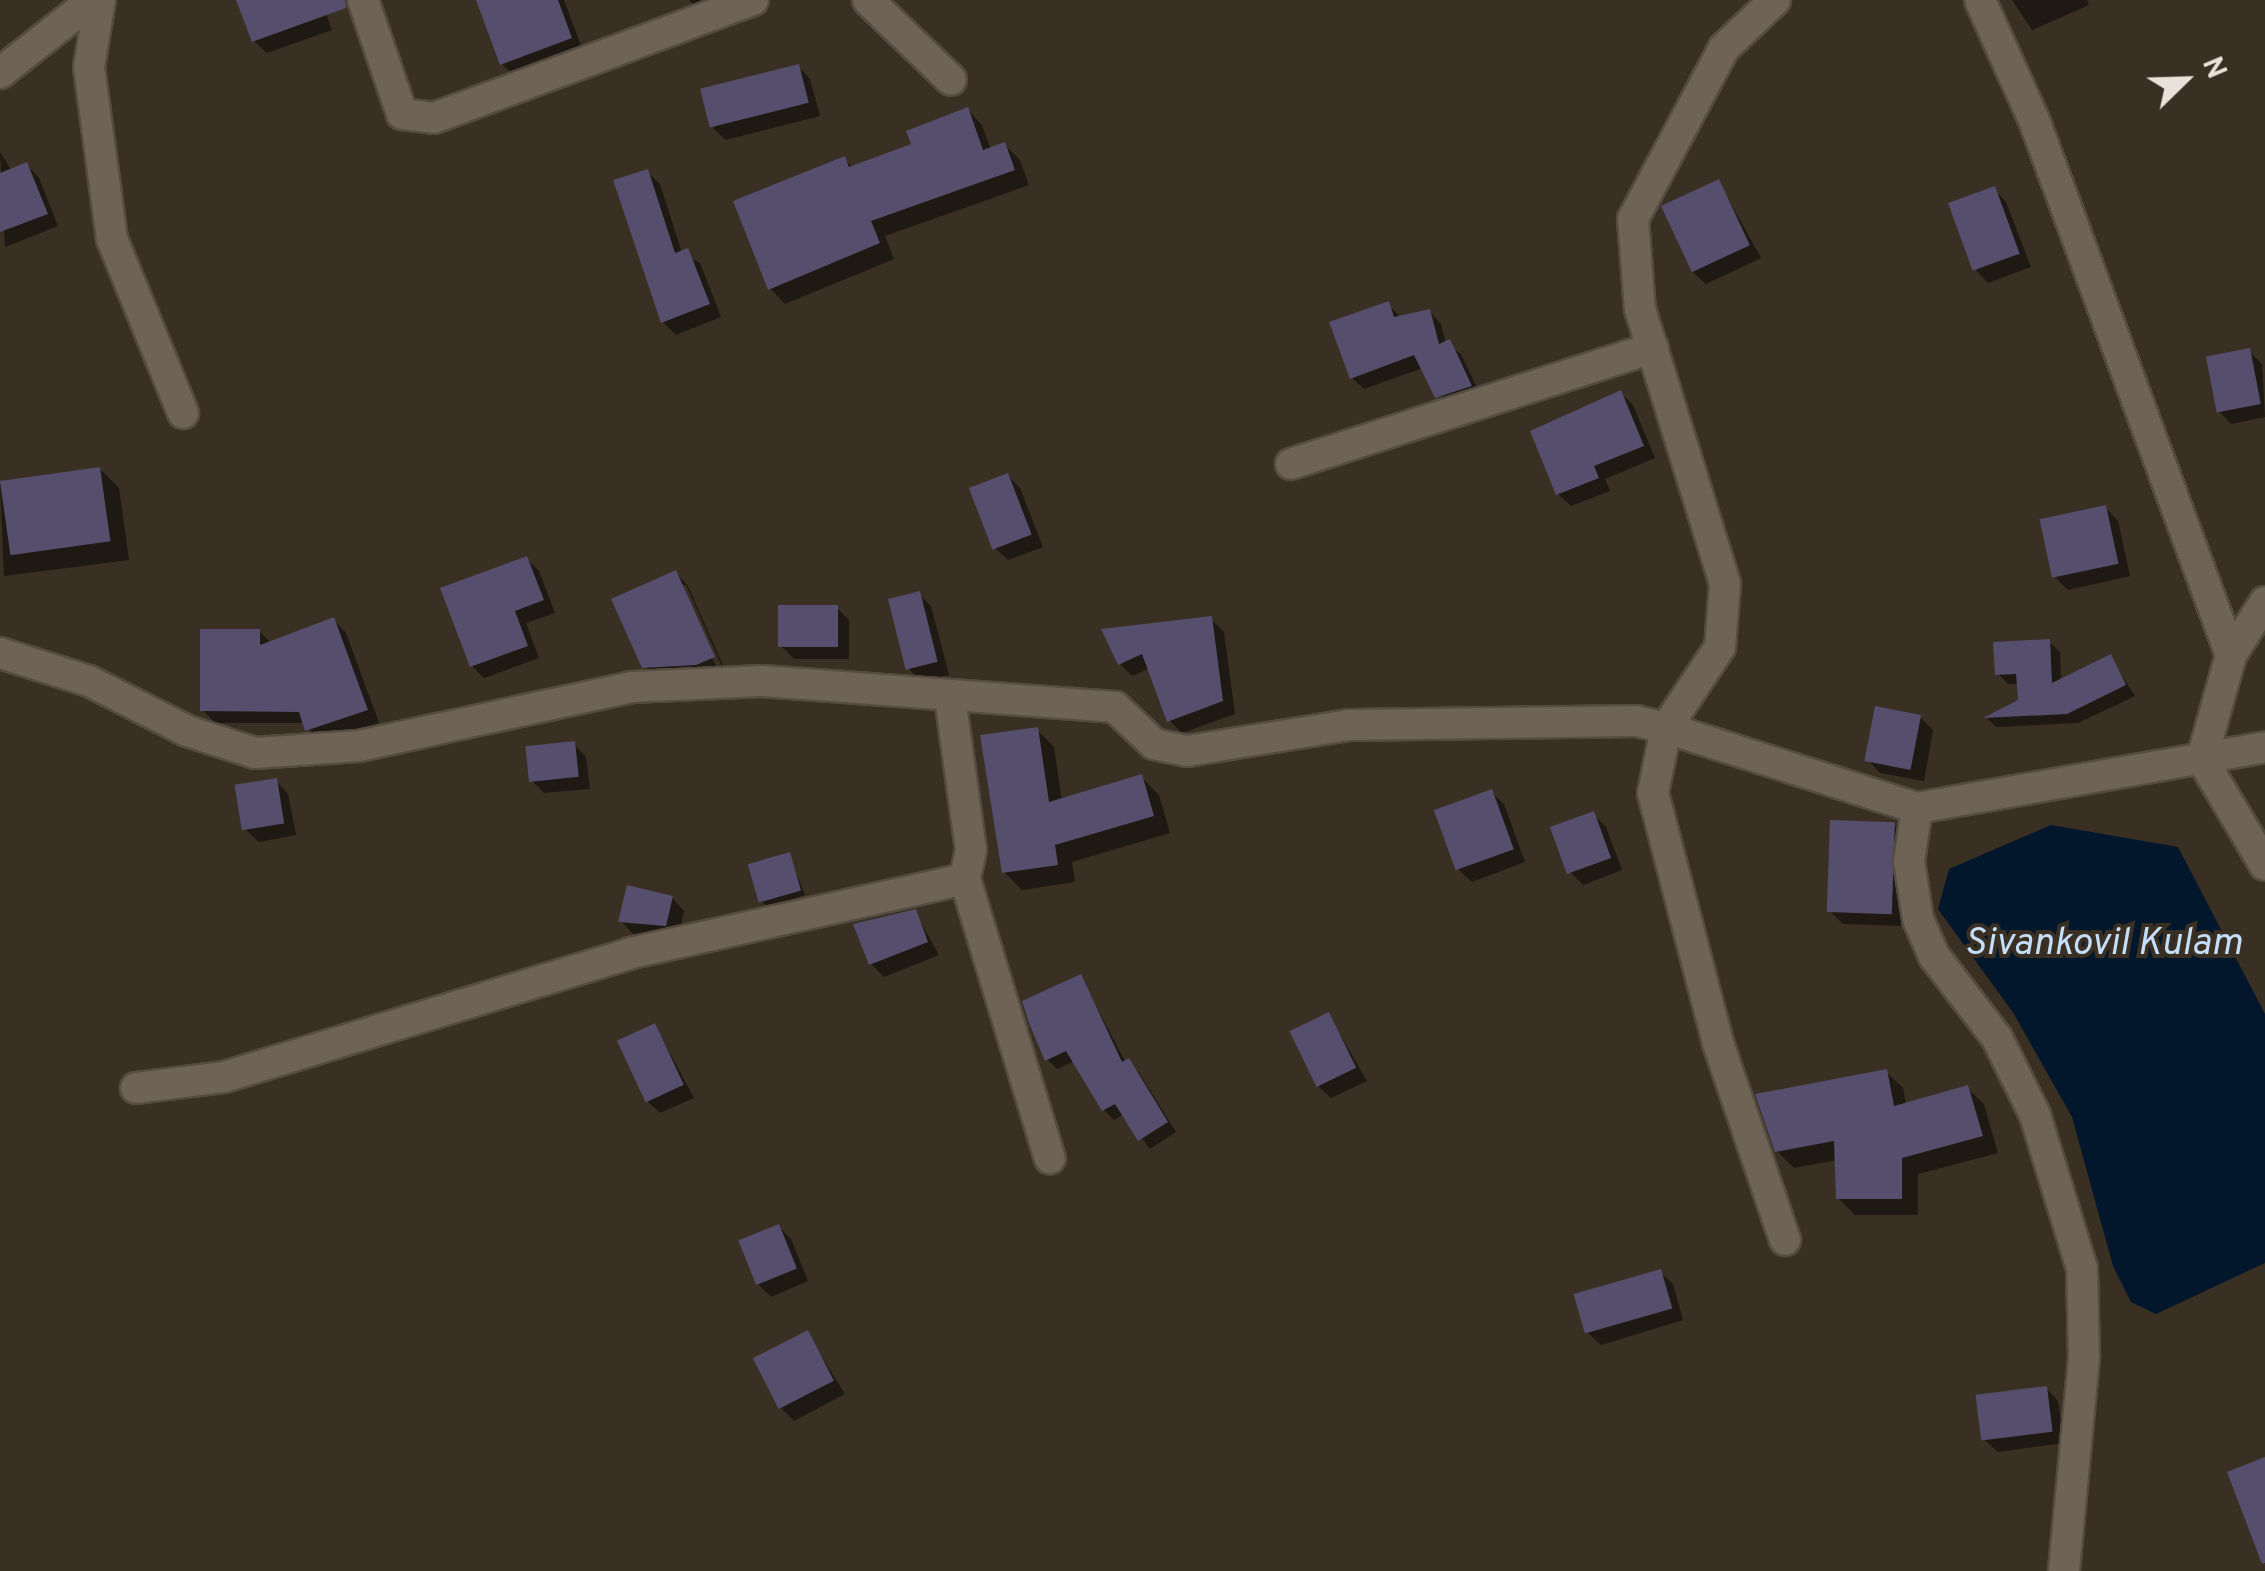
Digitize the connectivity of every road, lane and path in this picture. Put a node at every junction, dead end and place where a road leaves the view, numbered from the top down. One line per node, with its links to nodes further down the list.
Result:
1 (96, 0): 7 (street); 10 (street)
2 (363, 0): 3 (street)
3 (753, 0)
4 (868, 0): 8 (street)
5 (1775, 0): 9 (street)
6 (1980, 0): 14 (street)
7 (0, 73)
8 (950, 80)
9 (1653, 348): 11 (street); 16 (street)
10 (183, 414)
11 (1290, 464)
12 (2265, 602): 14 (street)
13 (0, 652): 15 (street)
14 (2232, 654): 18 (street)
15 (950, 697): 16 (street); 21 (street)
16 (1666, 728): 19 (street); 24 (street)
17 (2265, 747): 18 (street)
18 (2202, 759): 19 (street); 20 (street)
19 (1917, 808): 25 (street)
20 (2265, 866)
21 (965, 879): 22 (street); 23 (street)
22 (136, 1088)
23 (1050, 1158)
24 (1785, 1240)
25 (2064, 1571)

